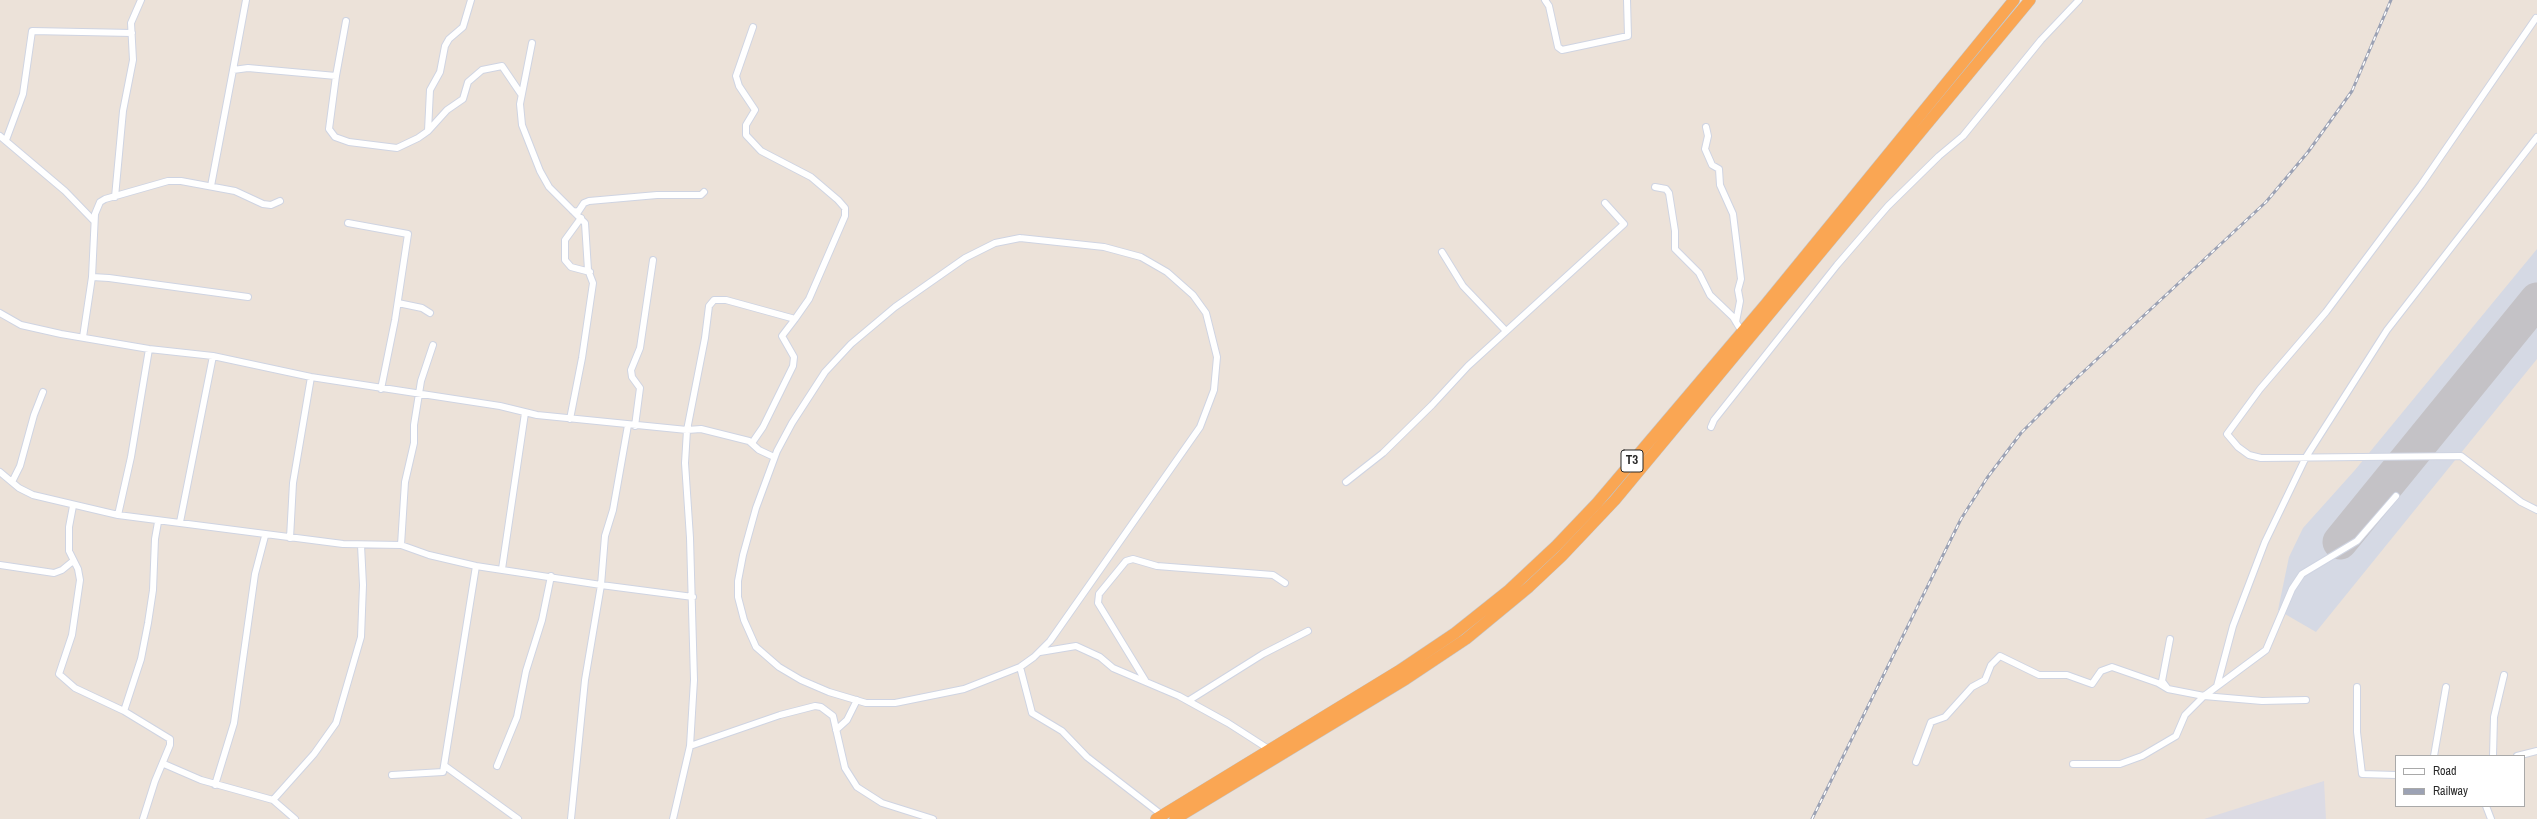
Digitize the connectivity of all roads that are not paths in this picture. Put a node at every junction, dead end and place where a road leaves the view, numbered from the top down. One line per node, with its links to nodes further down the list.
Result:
1 (141, 0): 12 (street)
2 (246, 0): 14 (street)
3 (471, 0): 18 (street)
4 (1545, 0): 5 (street)
5 (1627, 0)
6 (2014, 0): 43 (highway, T3)
7 (2030, 0): 120 (highway, T3)
8 (2079, 0): 55 (street)
9 (2536, 18): 59 (street)
10 (346, 21): 15 (street)
11 (753, 27): 40 (street)
12 (132, 33): 21 (street); 25 (street)
13 (532, 43): 16 (street)
14 (233, 70): 15 (street); 22 (street)
15 (336, 76): 18 (street)
16 (521, 94): 18 (street); 28 (street)
17 (1706, 127): 41 (street)
18 (428, 131)
19 (0, 136): 21 (street)
20 (2537, 137): 59 (street)
21 (6, 140): 30 (street)
22 (211, 186): 25 (street); 26 (street)
23 (1655, 187): 41 (street)
24 (704, 192): 28 (street)
25 (115, 197): 30 (street)
26 (280, 201)
27 (1605, 203): 42 (street)
28 (573, 211): 29 (street)
29 (581, 218): 34 (street); 34 (street)
30 (94, 221): 35 (street)
31 (348, 223): 37 (street)
32 (1442, 252): 42 (street)
33 (653, 260): 54 (street)
34 (589, 272): 53 (street)
35 (92, 277): 36 (street); 44 (street)
36 (248, 297)
37 (398, 303): 39 (street); 49 (street)
38 (0, 313): 44 (street)
39 (430, 313)
40 (795, 319): 56 (street); 57 (street)
41 (1736, 322): 43 (street)
42 (1506, 331): 62 (street)
43 (1742, 332): 98 (highway, T3)
44 (83, 337): 46 (street)
45 (433, 344): 51 (street)
46 (149, 349): 47 (street); 66 (street)
47 (213, 356): 48 (street); 68 (street)
48 (311, 377): 49 (street); 70 (street)
49 (381, 389): 51 (street)
50 (43, 392): 61 (street)
51 (419, 395): 52 (street); 72 (street)
52 (525, 413): 53 (street); 76 (street)
53 (570, 419): 54 (street)
54 (632, 425): 56 (street); 79 (street)
55 (1711, 427)
56 (687, 430): 57 (street); 80 (street)
57 (752, 443): 58 (street)
58 (774, 457): 83 (street); 92 (street)
59 (2306, 457): 65 (street); 87 (street)
60 (0, 472): 61 (street)
61 (12, 482): 64 (street)
62 (1346, 482)
63 (2396, 496): 87 (street)
64 (73, 506): 66 (street); 73 (street)
65 (2537, 510)
66 (118, 515): 67 (street)
67 (158, 522): 68 (street); 95 (street)
68 (180, 522): 69 (street)
69 (265, 536): 70 (street); 110 (street)
70 (290, 538): 71 (street)
71 (361, 545): 72 (street); 111 (street)
72 (401, 545): 75 (street)
73 (73, 561): 74 (street); 95 (street)
74 (0, 565)
75 (476, 566): 76 (street); 106 (street)
76 (502, 569): 77 (street)
77 (551, 576): 79 (street); 107 (street)
78 (1285, 583): 86 (street)
79 (601, 585): 80 (street); 117 (street)
80 (693, 597): 97 (street)
81 (1308, 631): 94 (street)
82 (2170, 639): 90 (street)
83 (1040, 652): 84 (street); 86 (street)
84 (1020, 667): 92 (street); 113 (street)
85 (2504, 675): 101 (street)
86 (1145, 680): 94 (street)
87 (2217, 686): 91 (street)
88 (2357, 687): 109 (street)
89 (2446, 687): 100 (street)
90 (2168, 689): 91 (street); 103 (street)
91 (2204, 696): 93 (street); 105 (street)
92 (857, 700): 96 (street)
93 (2306, 700)
94 (1188, 701): 98 (street)
95 (124, 711): 104 (street)
96 (836, 730): 97 (street); 119 (street)
97 (690, 746): 118 (street)
98 (1270, 750): 113 (highway, T3)
99 (2537, 751): 102 (street)
100 (2434, 755)
101 (2493, 755)
102 (2521, 755)
103 (1916, 762)
104 (164, 764): 110 (street); 114 (street)
105 (2073, 764)
106 (445, 766): 108 (street); 116 (street)
107 (497, 766)
108 (392, 775)
109 (2395, 775)
110 (215, 784): 111 (street)
111 (273, 800): 115 (street)
112 (2486, 807): 121 (street)
113 (1159, 817)
114 (143, 819)
115 (295, 819)
116 (518, 819)
117 (571, 819)
118 (673, 819)
119 (933, 819)
120 (1175, 819)
121 (2491, 819)

